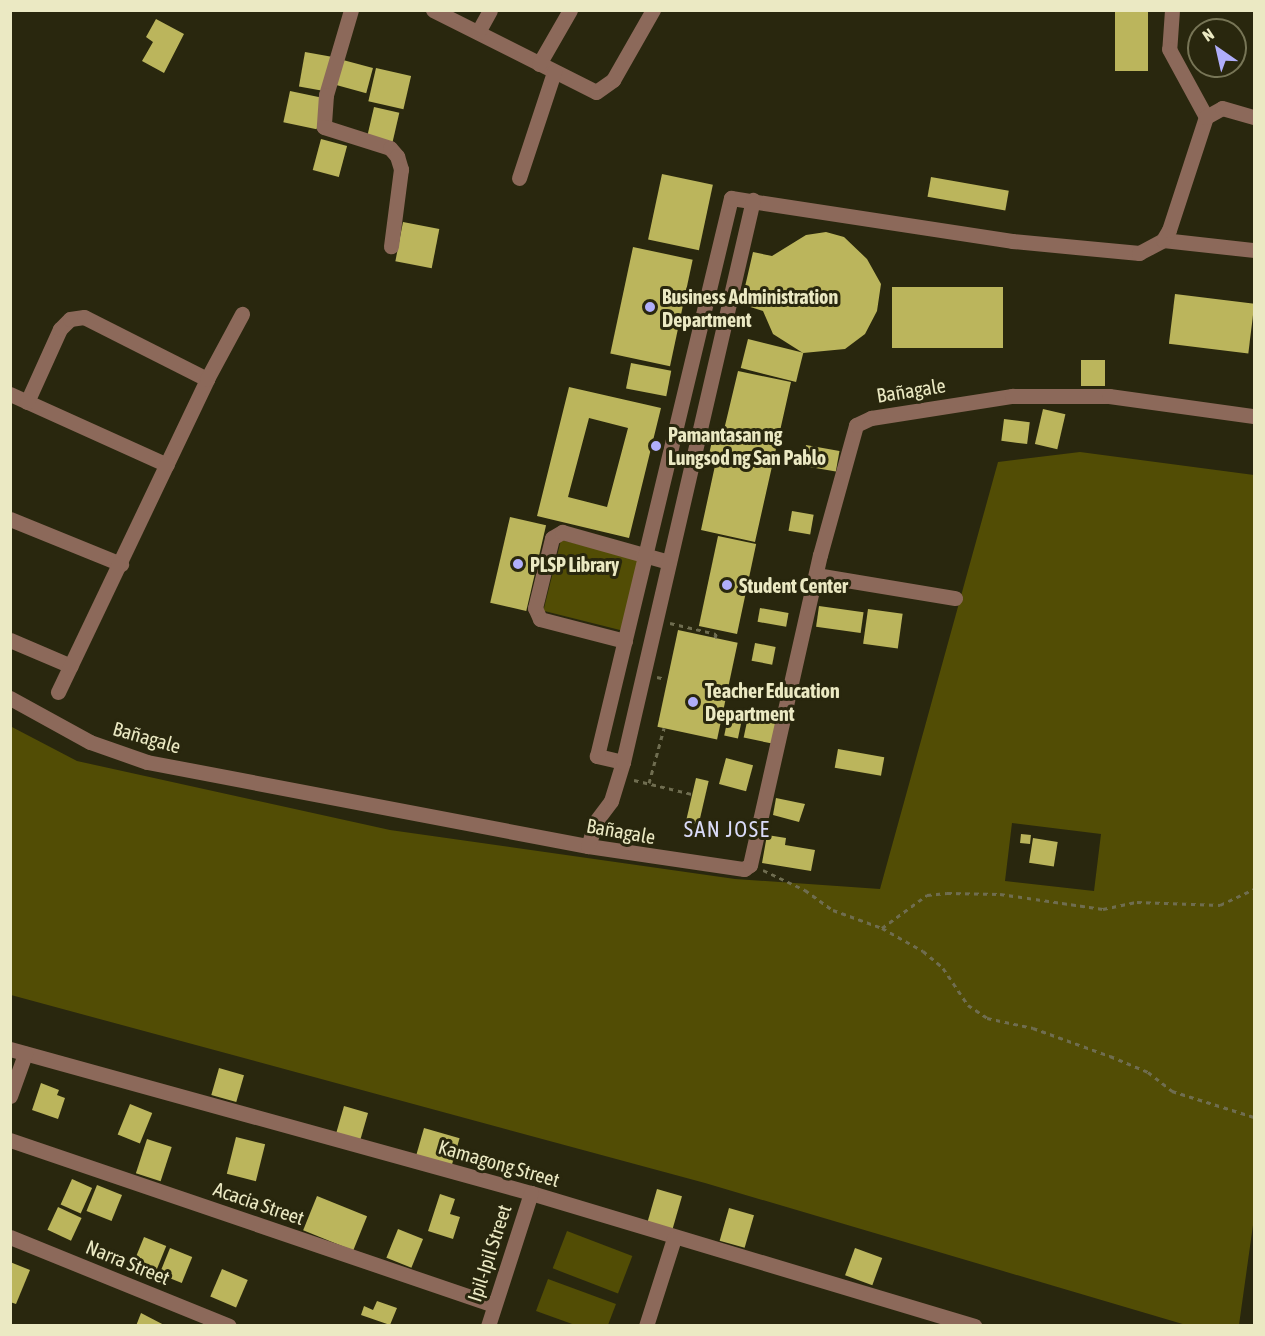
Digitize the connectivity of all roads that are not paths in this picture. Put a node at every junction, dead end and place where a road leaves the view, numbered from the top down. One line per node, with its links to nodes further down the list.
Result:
1 (351, 10): 15 (street)
2 (434, 10): 7 (street)
3 (490, 10): 7 (street)
4 (570, 10): 8 (street)
5 (652, 10): 9 (street)
6 (1172, 10): 10 (street)
7 (478, 32): 8 (street)
8 (539, 64): 9 (street)
9 (554, 72): 12 (street)
10 (1206, 117): 11 (street); 14 (street)
11 (1254, 117)
12 (519, 178)
13 (753, 200): 14 (street); 18 (street); 19 (street)
14 (1163, 240): 16 (street)
15 (391, 246)
16 (1254, 250)
17 (242, 314): 20 (street)
18 (696, 345): 19 (street); 26 (street)
19 (717, 349): 27 (street)
20 (207, 379): 22 (street); 24 (street)
21 (10, 394): 22 (street)
22 (27, 402): 24 (street)
23 (1254, 416): 29 (street, Bañagale)
24 (167, 465): 28 (street)
25 (10, 519): 28 (street)
26 (646, 556): 27 (street); 32 (street); 32 (street)
27 (669, 562): 36 (street)
28 (121, 564): 33 (street)
29 (816, 575): 30 (street); 37 (street, Bañagale)
30 (955, 598)
31 (10, 640): 33 (street)
32 (625, 641): 36 (street)
33 (71, 666): 34 (street)
34 (58, 692)
35 (10, 698): 37 (street, Bañagale)
36 (623, 762): 37 (street)
37 (588, 846)
38 (18, 1052): 39 (street); 41 (street, Kamagong Street)
39 (10, 1096)
40 (10, 1140): 44 (street, Acacia Street)
41 (531, 1193): 43 (street, Kamagong Street); 44 (street, Ipil-Ipil Street)
42 (10, 1237): 45 (street, Narra Street)
43 (674, 1238): 47 (street); 48 (street, Kamagong Street)
44 (494, 1305): 46 (street, Ipil-Ipil Street)
45 (229, 1326)
46 (488, 1326)
47 (646, 1326)
48 (974, 1326)

